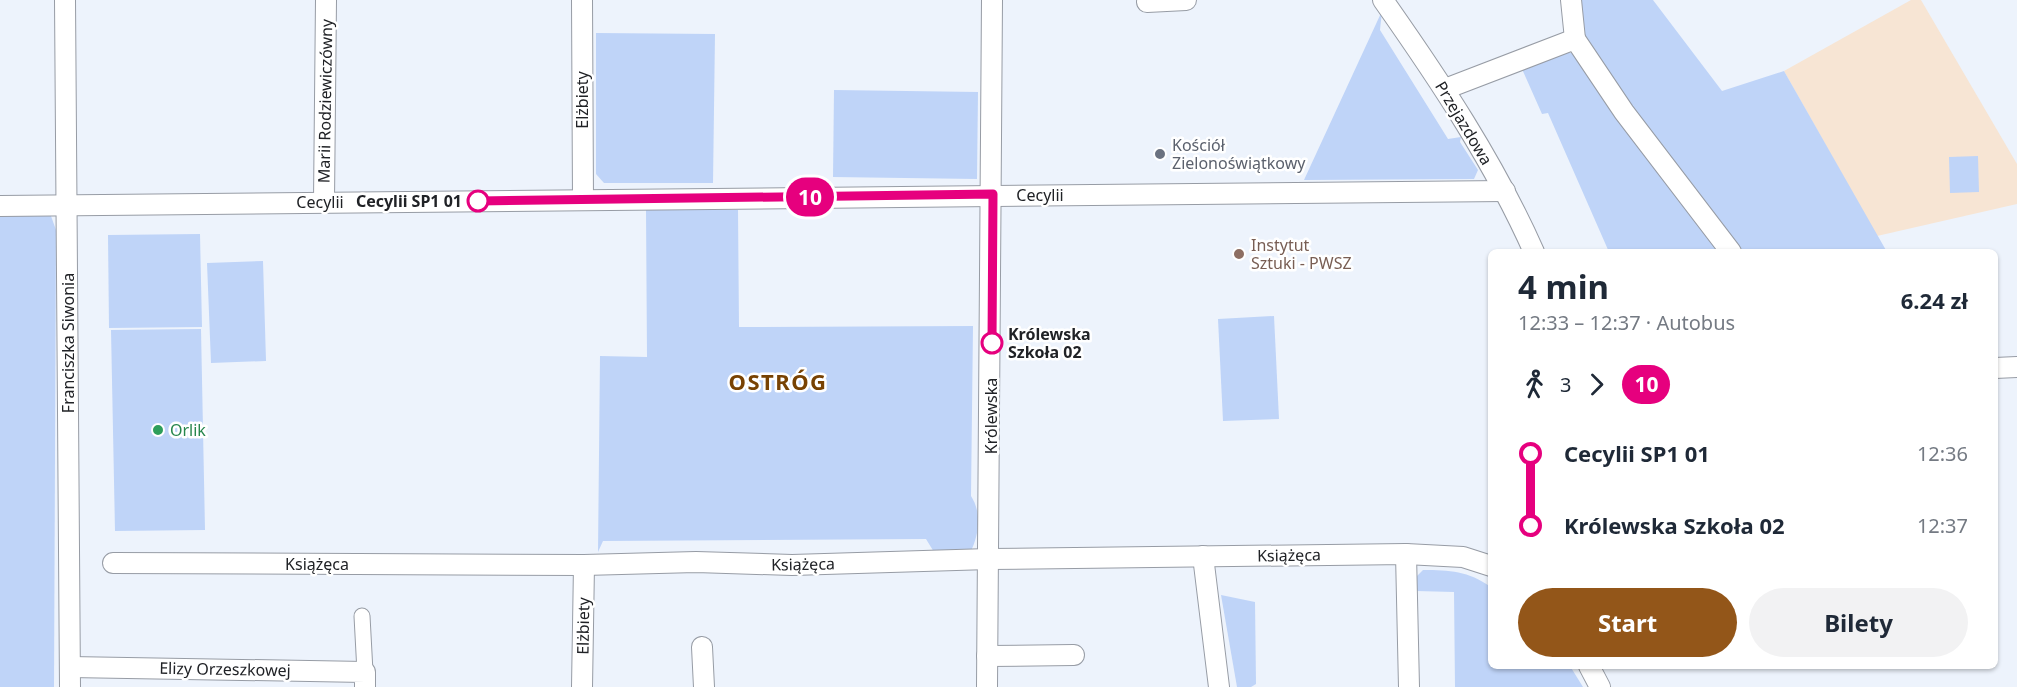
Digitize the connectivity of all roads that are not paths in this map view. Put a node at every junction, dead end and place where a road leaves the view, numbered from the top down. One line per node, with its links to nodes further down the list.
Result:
1 (65, 0): 15 (street, Franciszka Siwonia)
2 (326, 0): 14 (street, Marii Rodziewiczówny)
3 (582, 0): 13 (street, Elżbiety)
4 (993, 0): 12 (street, Królewska)
5 (1186, 0): 8 (street)
6 (1383, 0): 10 (street, Przejazdowa)
7 (1571, 0): 9 (street)
8 (1147, 2)
9 (1575, 39): 10 (street); 18 (street)
10 (1445, 88): 11 (street, Przejazdowa)
11 (1505, 191): 12 (street, Cecylii); 17 (street, Przejazdowa)
12 (993, 194): 13 (street, Cecylii); 23 (street, Królewska)
13 (583, 200): 14 (street, Cecylii)
14 (324, 201): 15 (street, Cecylii)
15 (68, 205): 16 (street, Cecylii); 31 (street, Franciszka Siwonia)
16 (0, 206)
17 (1533, 249)
18 (1729, 249)
19 (2017, 367): 20 (street)
20 (1998, 368)
21 (1406, 554): 22 (street, Książęca); 26 (street, Książęca); 38 (street)
22 (1203, 556): 23 (street, Książęca); 37 (street)
23 (989, 559): 25 (street, Książęca); 30 (street, Królewska)
24 (113, 563): 25 (street, Książęca)
25 (584, 565): 34 (street, Elżbiety)
26 (1488, 565)
27 (363, 616): 32 (street)
28 (702, 647): 35 (street)
29 (1074, 655): 30 (street)
30 (987, 656): 36 (street, Królewska)
31 (70, 667): 32 (street, Elizy Orzeszkowej); 33 (street, Franciszka Siwonia)
32 (365, 679)
33 (70, 687)
34 (582, 687)
35 (704, 687)
36 (987, 687)
37 (1219, 687)
38 (1409, 687)

